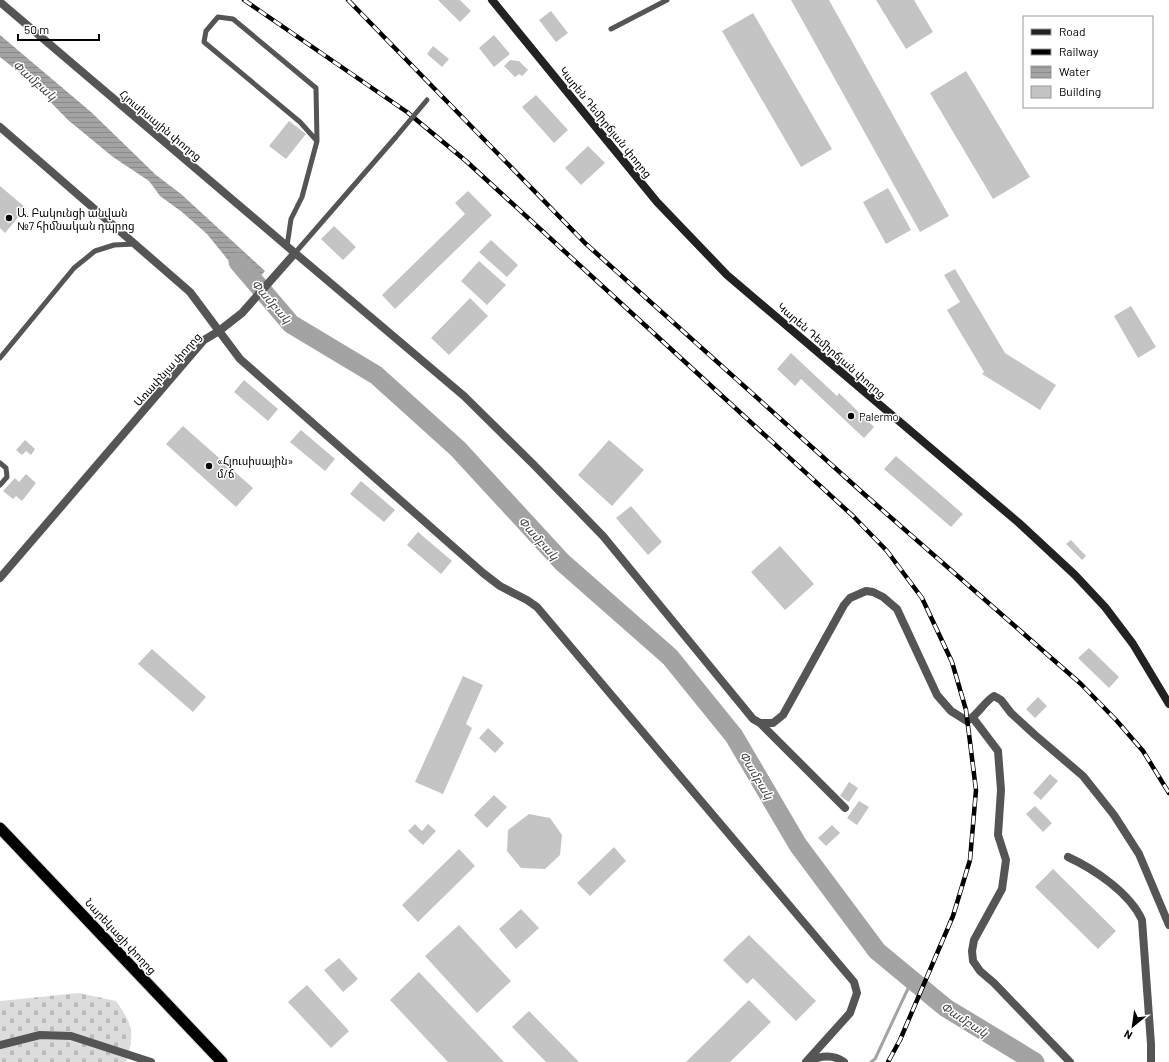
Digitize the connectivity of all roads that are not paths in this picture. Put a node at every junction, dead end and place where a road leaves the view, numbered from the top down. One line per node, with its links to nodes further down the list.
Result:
1 (492, 0): 16 (main road, Կարեն Դեմիրճյան փողոց)
2 (667, 0): 4 (lane)
3 (0, 2): 9 (street, Հյուսիսային փողոց)
4 (611, 29)
5 (427, 100): 10 (lane, bridge)
6 (0, 127): 8 (street)
7 (317, 141): 7 (lane); 9 (lane)
8 (136, 244): 11 (street); 12 (lane)
9 (287, 246): 10 (street, Հյուսիսային փողոց)
10 (294, 253): 11 (street, Առափնյա փողոց); 18 (street, Հյուսիսային փողոց)
11 (218, 331): 15 (street, Առափնյա փողոց); 26 (street)
12 (0, 358)
13 (0, 463): 14 (lane)
14 (0, 485)
15 (0, 578)
16 (1169, 704)
17 (973, 718): 18 (street); 22 (street); 28 (street)
18 (760, 723): 19 (street, Հյուսիսային փողոց)
19 (845, 808)
20 (0, 828): 25 (highway, Նարեկացի փողոց)
21 (1068, 857): 29 (street)
22 (1169, 925)
23 (0, 1045): 24 (street)
24 (151, 1062)
25 (222, 1062)
26 (806, 1062): 27 (street)
27 (844, 1062)
28 (1070, 1062)
29 (1151, 1062)

